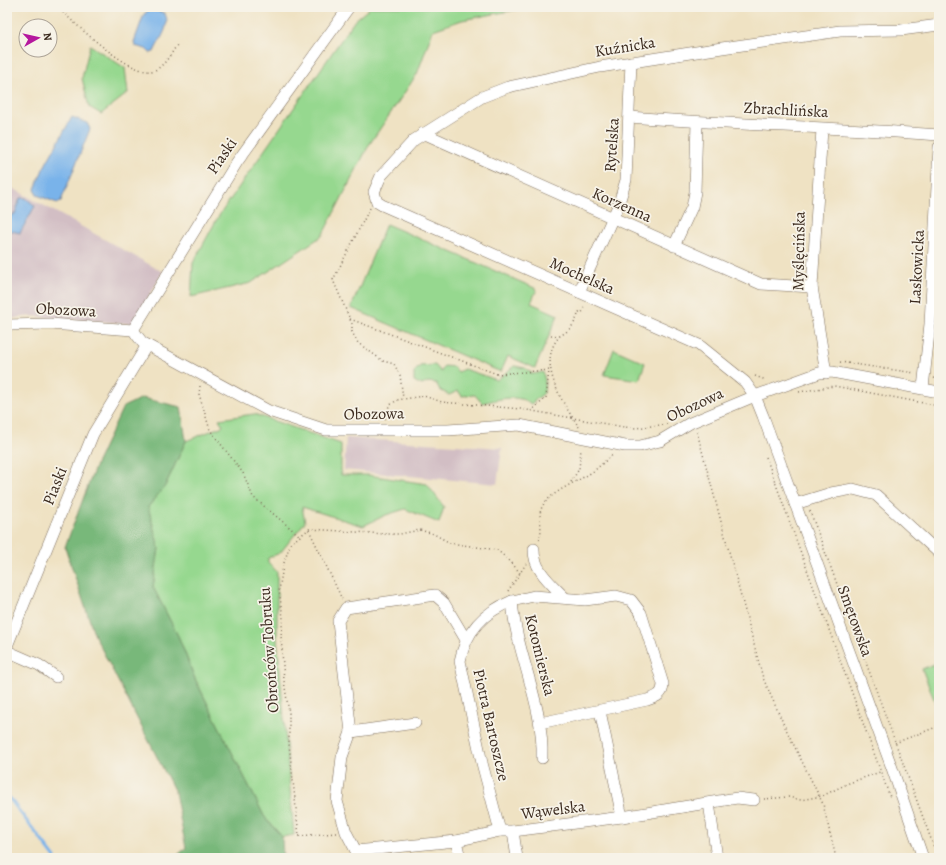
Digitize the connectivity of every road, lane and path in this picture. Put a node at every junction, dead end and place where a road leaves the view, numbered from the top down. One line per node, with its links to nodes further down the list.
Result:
1 (57, 7): 4 (path)
2 (348, 7): 20 (street, Piaski)
3 (939, 25): 5 (street, Kuźnicka)
4 (177, 45)
5 (631, 62): 6 (street, Rytelska); 9 (street, Kuźnicka)
6 (630, 117): 7 (street, Zbrachlińska); 13 (street, Rytelska)
7 (697, 122): 8 (street, Zbrachlińska); 14 (street)
8 (822, 129): 10 (street, Zbrachlińska); 16 (street, Myślęcińska)
9 (423, 133): 12 (street, Kuźnicka); 13 (street, Korzenna)
10 (939, 135)
11 (939, 148): 15 (street, Laskowicka)
12 (380, 203): 17 (street, Mochelska); 18 (path)
13 (612, 218): 14 (street, Korzenna); 17 (street, Rytelska)
14 (674, 246): 16 (street, Korzenna)
15 (937, 247): 27 (street, Laskowicka)
16 (812, 287): 26 (street, Myślęcińska)
17 (584, 294): 22 (path); 33 (street, Mochelska)
18 (350, 319): 25 (path); 34 (path)
19 (7, 324): 20 (street, Obozowa)
20 (133, 330): 23 (street, Obozowa)
21 (551, 335): 22 (path)
22 (559, 336): 25 (path)
23 (147, 345): 28 (street, Obozowa); 54 (street, Piaski)
24 (836, 361): 27 (path)
25 (550, 369): 36 (path)
26 (826, 373): 30 (street); 33 (street, Obozowa)
27 (925, 374): 29 (path); 30 (street, Laskowicka)
28 (202, 376): 39 (street, Obozowa); 46 (path)
29 (939, 380)
30 (923, 388): 31 (street)
31 (939, 392)
32 (796, 393): 35 (path)
33 (755, 396): 37 (street, Obozowa); 43 (street, Smętowska)
34 (404, 398): 36 (path); 39 (path)
35 (939, 406)
36 (529, 411): 38 (path)
37 (695, 420): 40 (street, Obozowa); 67 (path)
38 (673, 424)
39 (385, 430): 40 (street, Obozowa)
40 (625, 446): 44 (path)
41 (764, 453): 66 (path)
42 (806, 500): 43 (street); 48 (street); 62 (path)
43 (795, 504): 63 (street, Smętowska)
44 (541, 522)
45 (309, 529): 46 (path, Obrońców Tobruku); 49 (path); 52 (path)
46 (300, 536): 73 (path, Obrońców Tobruku)
47 (534, 549): 50 (street)
48 (939, 553)
49 (520, 572)
50 (565, 598): 51 (street, Kotomierska); 57 (street, Kotomierska)
51 (512, 601): 53 (street, Piotra Bartoszcze); 59 (street, Kotomierska)
52 (346, 608): 53 (street); 61 (street)
53 (466, 640): 71 (street, Piotra Bartoszcze)
54 (7, 646)
55 (7, 651): 56 (street)
56 (56, 677)
57 (600, 711): 59 (street, Kotomierska); 70 (street)
58 (415, 723): 61 (street)
59 (540, 723): 64 (street, Kotomierska)
60 (939, 726): 62 (path)
61 (351, 732): 73 (street)
62 (895, 743): 63 (path); 81 (path)
63 (884, 747): 65 (street, Smętowska)
64 (542, 758)
65 (892, 768): 66 (path); 80 (street, Smętowska)
66 (881, 772): 67 (path)
67 (819, 796): 68 (path); 79 (path)
68 (754, 800): 69 (street, Wąwelska)
69 (709, 803): 70 (street, Wąwelska); 78 (street)
70 (622, 817): 72 (street, Wąwelska)
71 (500, 831): 72 (street, Wąwelska); 74 (street, Wąwelska)
72 (513, 831): 77 (street)
73 (346, 832): 75 (street)
74 (456, 841): 75 (street, Wąwelska); 76 (street)
75 (355, 854)
76 (460, 858)
77 (517, 858)
78 (717, 858)
79 (836, 858)
80 (923, 858)
81 (938, 858)

